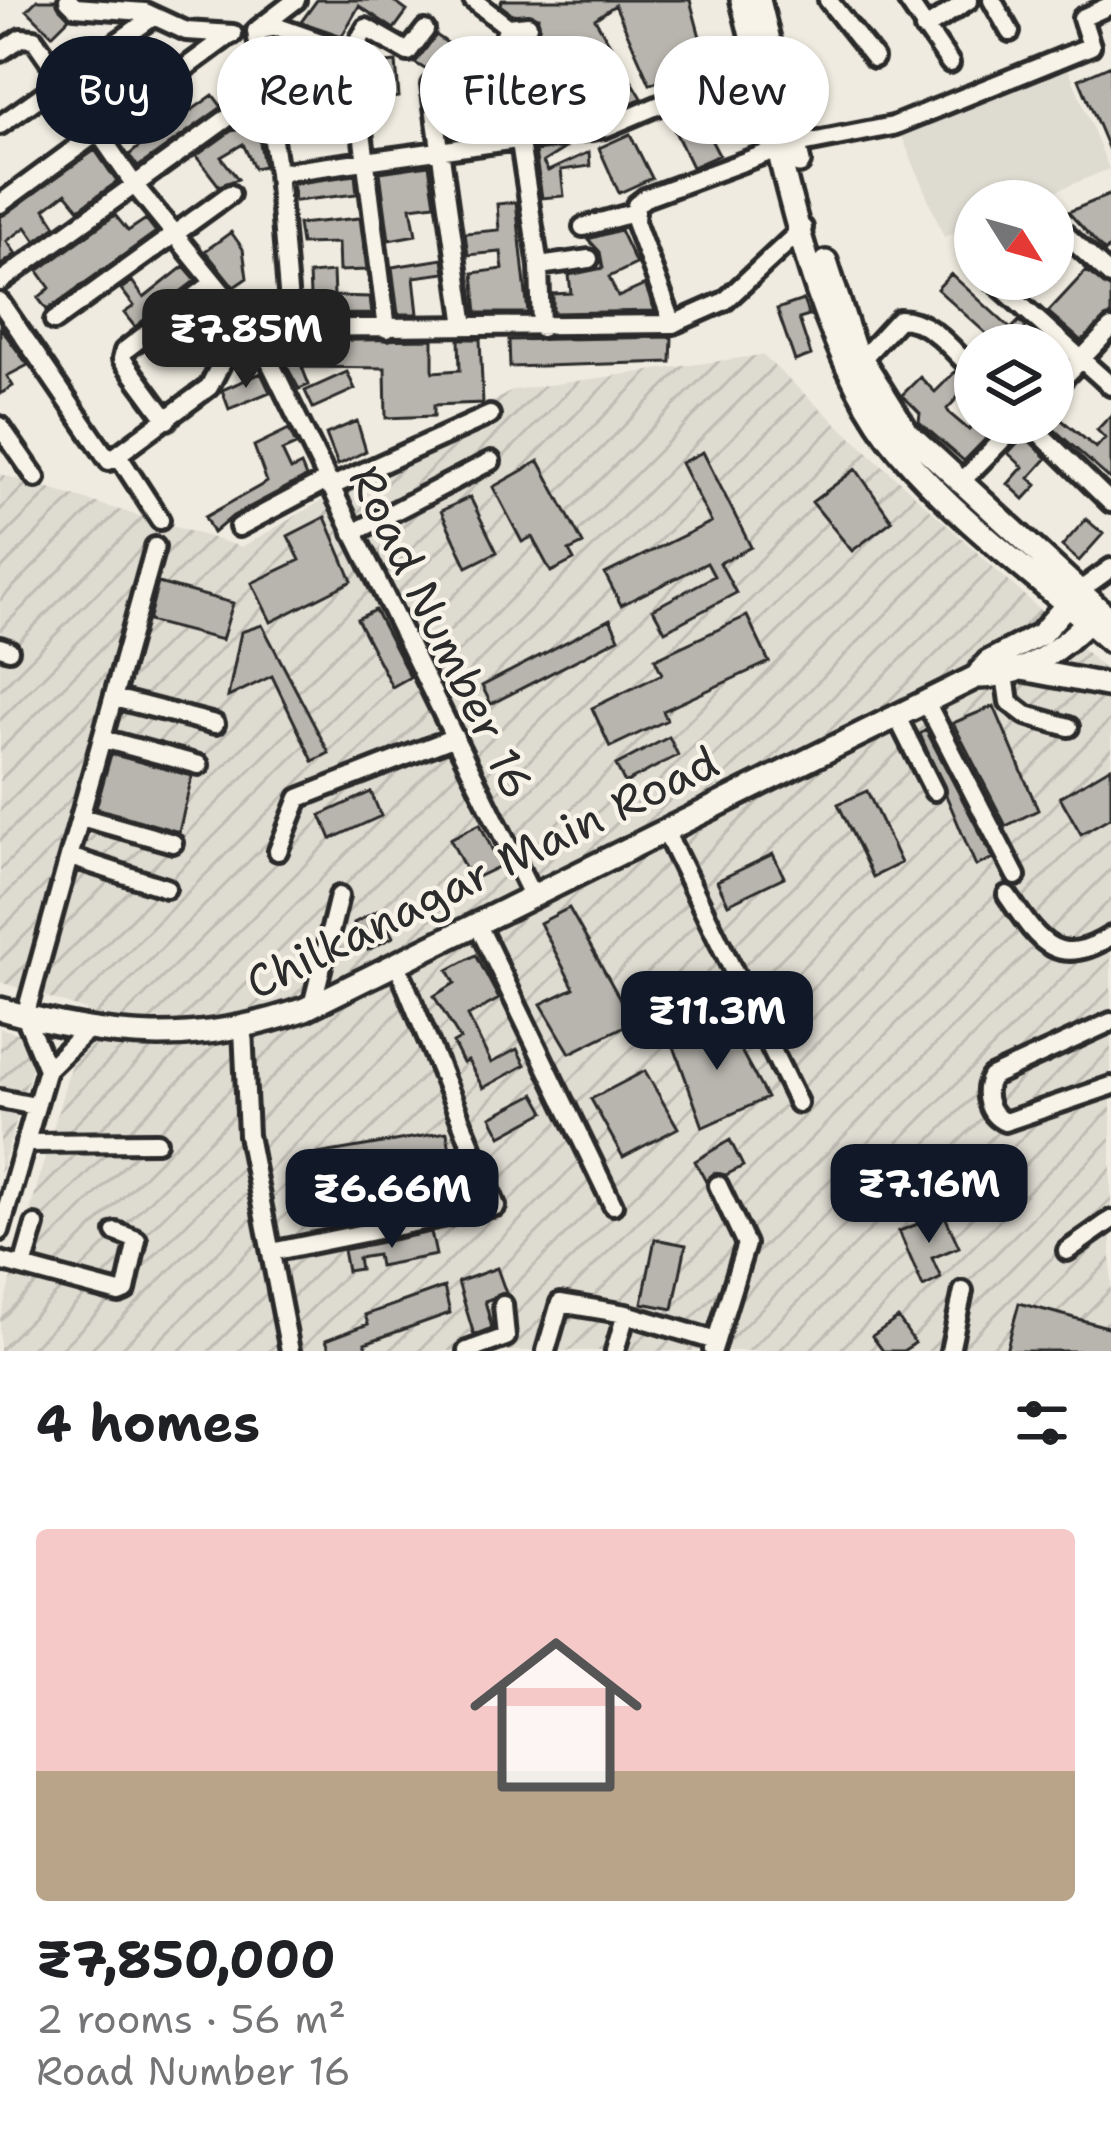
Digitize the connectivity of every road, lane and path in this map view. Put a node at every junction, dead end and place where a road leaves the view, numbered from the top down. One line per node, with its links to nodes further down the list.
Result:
1 (68, 0): 11 (street)
2 (296, 0): 16 (street)
3 (742, 0): 22 (main road)
4 (759, 0): 38 (main road)
5 (828, 0): 26 (street)
6 (907, 0): 14 (street)
7 (969, 0): 14 (street)
8 (992, 0): 17 (street)
9 (485, 3): 13 (street)
10 (1111, 5): 38 (street)
11 (151, 10): 18 (street); 19 (street)
12 (528, 25): 13 (street)
13 (508, 26): 21 (street)
14 (924, 29): 28 (street)
15 (425, 30): 23 (street)
16 (256, 31): 18 (street); 20 (street); 41 (street)
17 (1010, 32)
18 (231, 34): 27 (street)
19 (118, 36)
20 (304, 36)
21 (505, 36)
22 (752, 36)
23 (396, 45)
24 (36, 47): 25 (street, Road Number 16)
25 (0, 52)
26 (874, 58)
27 (193, 63)
28 (950, 63)
29 (36, 99): 30 (street)
30 (0, 125)
31 (217, 126): 42 (street)
32 (87, 144): 44 (street)
33 (104, 144): 42 (street, Road Number 16)
34 (365, 144): 40 (street)
35 (440, 144): 39 (street)
36 (519, 144): 39 (street); 51 (street)
37 (787, 144): 38 (main road)
38 (788, 147): 45 (street); 47 (main road); 66 (main road)
39 (441, 152): 40 (street); 59 (street)
40 (367, 161): 41 (street); 63 (street)
41 (278, 172): 60 (street)
42 (136, 187): 48 (street, Road Number 16); 53 (street)
43 (230, 194): 48 (street)
44 (0, 205)
45 (636, 212): 46 (street); 58 (street)
46 (584, 227)
47 (802, 229): 58 (street); 86 (main road)
48 (174, 231): 54 (street, Road Number 16); 57 (street)
49 (1074, 241): 52 (street)
50 (589, 259): 51 (street)
51 (539, 266): 61 (street)
52 (1111, 276)
53 (0, 282)
54 (213, 283): 64 (street, Road Number 16); 71 (street)
55 (1016, 300): 67 (street)
56 (0, 302): 75 (street)
57 (54, 321)
58 (673, 324): 61 (street)
59 (465, 326): 61 (street); 63 (street)
60 (291, 328): 63 (street); 64 (street)
61 (541, 328)
62 (1111, 328): 67 (street)
63 (387, 329)
64 (256, 334): 71 (street); 78 (street, Road Number 16)
65 (954, 352): 66 (street)
66 (862, 359): 79 (main road)
67 (1083, 359): 68 (street); 69 (street)
68 (1074, 368)
69 (1111, 386)
70 (490, 415): 78 (street)
71 (167, 420): 75 (street)
72 (3, 437): 77 (street)
73 (998, 444): 79 (street)
74 (1051, 444): 80 (street)
75 (115, 458): 81 (street)
76 (491, 461): 83 (street)
77 (36, 478)
78 (328, 484): 82 (street); 83 (street, Road Number 16)
79 (959, 484): 86 (main road)
80 (1111, 503)
81 (160, 520)
82 (238, 526)
83 (353, 533): 97 (street, Road Number 16)
84 (155, 547): 92 (street)
85 (1111, 568): 86 (street)
86 (1073, 597): 87 (main road); 90 (main road)
87 (1099, 617): 88 (main road); 89 (main road)
88 (1111, 643)
89 (1013, 672): 90 (main road); 91 (main road); 96 (street)
90 (976, 677): 93 (main road, Chilkanagar Main Road)
91 (1111, 686)
92 (114, 698): 95 (street); 98 (street)
93 (926, 702): 94 (main road, Chilkanagar Main Road); 106 (street)
94 (896, 715): 100 (street); 102 (main road, Chilkanagar Main Road)
95 (214, 724)
96 (1069, 727)
97 (455, 737): 104 (street); 109 (street, Road Number 16)
98 (103, 739): 99 (street); 101 (street)
99 (199, 765)
100 (934, 791)
101 (81, 817): 103 (street); 105 (street)
102 (665, 831): 109 (main road, Chilkanagar Main Road); 123 (street)
103 (173, 843)
104 (278, 851)
105 (70, 857): 107 (street); 116 (street)
106 (1016, 876)
107 (166, 887)
108 (339, 896): 114 (street)
109 (533, 896): 111 (main road, Chilkanagar Main Road)
110 (1006, 896): 112 (street)
111 (478, 925): 113 (main road, Chilkanagar Main Road); 128 (street)
112 (1111, 936)
113 (398, 964): 114 (main road, Chilkanagar Main Road); 134 (street)
114 (312, 1006): 118 (main road, Chilkanagar Main Road)
115 (0, 1009): 116 (main road, Chilkanagar Main Road)
116 (26, 1016): 119 (main road, Chilkanagar Main Road); 120 (street)
117 (1111, 1022): 121 (street)
118 (243, 1029): 119 (main road, Chilkanagar Main Road); 134 (street)
119 (84, 1033): 120 (street)
120 (47, 1069): 124 (street)
121 (1111, 1086)
122 (0, 1099): 124 (street)
123 (799, 1103)
124 (35, 1106): 126 (street)
125 (157, 1142): 126 (street)
126 (25, 1143): 131 (street)
127 (718, 1185): 140 (street)
128 (613, 1205)
129 (1111, 1220): 133 (street)
130 (35, 1225): 136 (street)
131 (0, 1231)
132 (116, 1232): 136 (street)
133 (1067, 1251)
134 (271, 1252): 141 (street)
135 (0, 1261): 136 (street)
136 (23, 1267)
137 (963, 1292): 145 (street)
138 (503, 1305): 142 (street)
139 (626, 1314): 140 (street); 143 (street); 144 (street)
140 (714, 1346)
141 (290, 1351)
142 (467, 1351)
143 (546, 1351)
144 (615, 1351)
145 (950, 1351)

